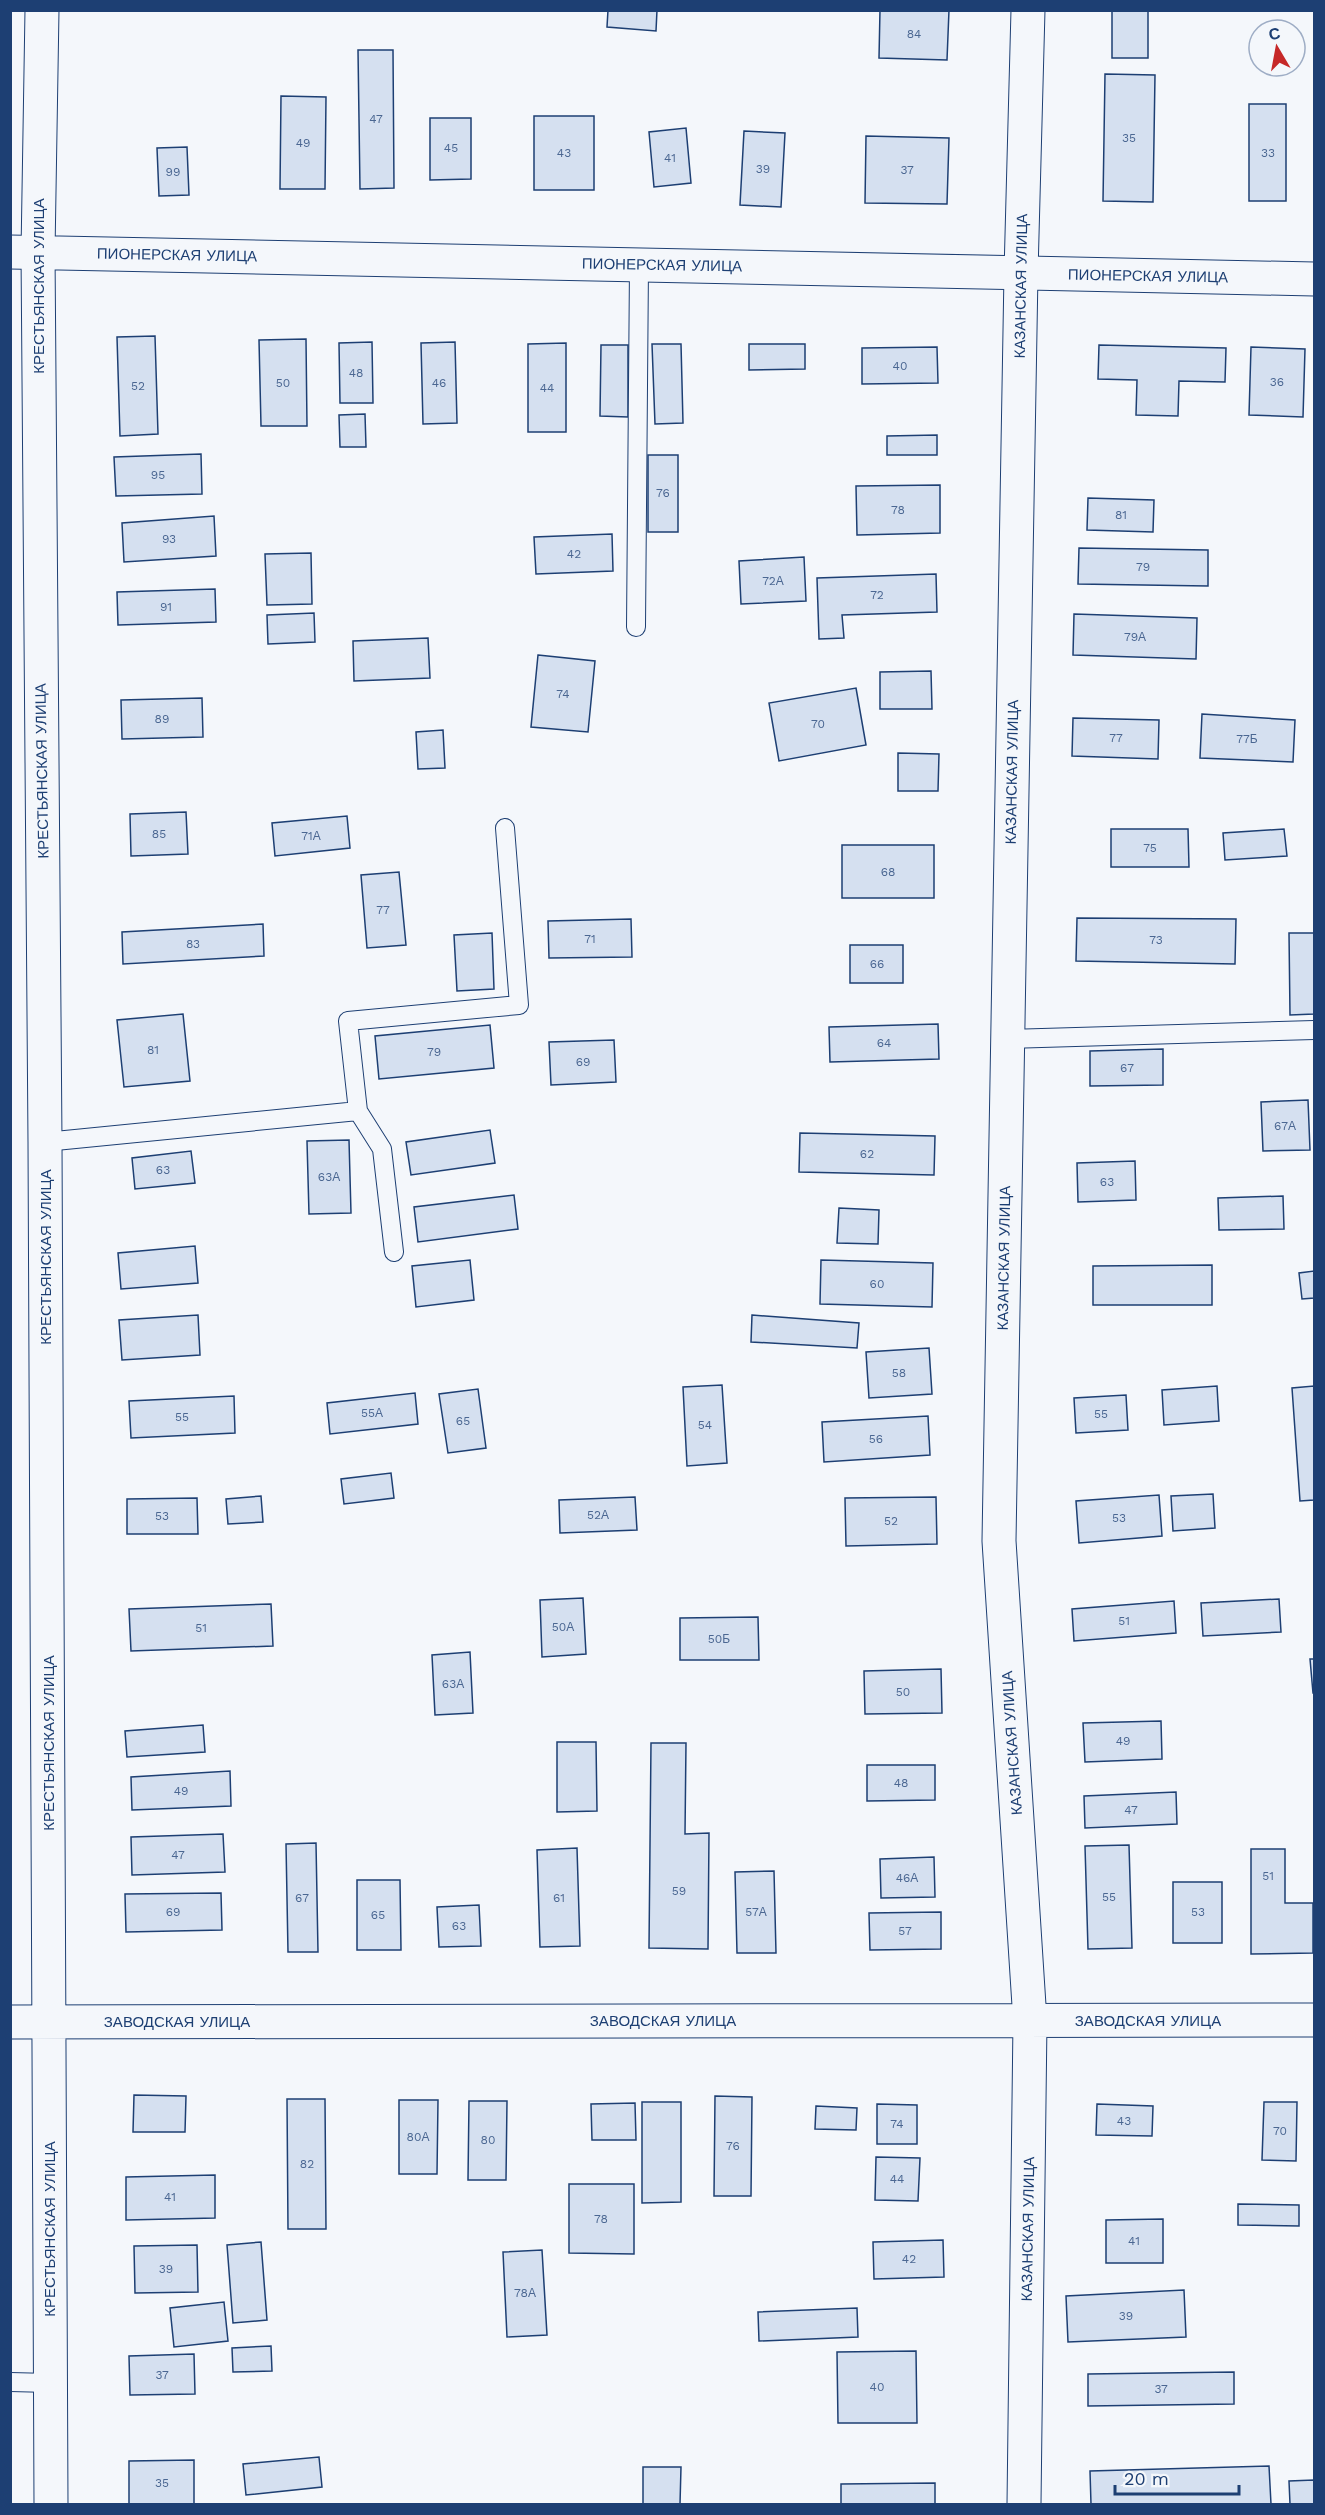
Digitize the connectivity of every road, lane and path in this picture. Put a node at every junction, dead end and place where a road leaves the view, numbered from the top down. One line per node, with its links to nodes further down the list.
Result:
1 (42, 10): 3 (street, КРЕСТЬЯНСКАЯ УЛИЦА)
2 (1028, 10): 5 (street, КАЗАНСКАЯ УЛИЦА)
3 (24, 252): 4 (street, ПИОНЕРСКАЯ УЛИЦА); 12 (street, КРЕСТЬЯНСКАЯ УЛИЦА)
4 (639, 265): 5 (street, ПИОНЕРСКАЯ УЛИЦА); 7 (lane)
5 (1021, 273): 6 (street, ПИОНЕРСКАЯ УЛИЦА); 10 (street, КАЗАНСКАЯ УЛИЦА)
6 (1314, 279)
7 (636, 627)
8 (505, 828): 11 (lane)
9 (1314, 1030): 10 (lane)
10 (1007, 1039): 15 (street, КАЗАНСКАЯ УЛИЦА)
11 (358, 1111): 12 (lane); 13 (lane)
12 (45, 1142): 17 (street, КРЕСТЬЯНСКАЯ УЛИЦА)
13 (394, 1252)
14 (1314, 2020): 15 (street, ЗАВОДСКАЯ УЛИЦА)
15 (1030, 2021): 17 (street, ЗАВОДСКАЯ УЛИЦА); 21 (street, КАЗАНСКАЯ УЛИЦА)
16 (10, 2022): 17 (street, ЗАВОДСКАЯ УЛИЦА)
17 (50, 2022): 19 (street, КРЕСТЬЯНСКАЯ УЛИЦА)
18 (10, 2382): 19 (lane)
19 (50, 2383): 20 (street, КРЕСТЬЯНСКАЯ УЛИЦА)
20 (51, 2505)
21 (1024, 2505)

